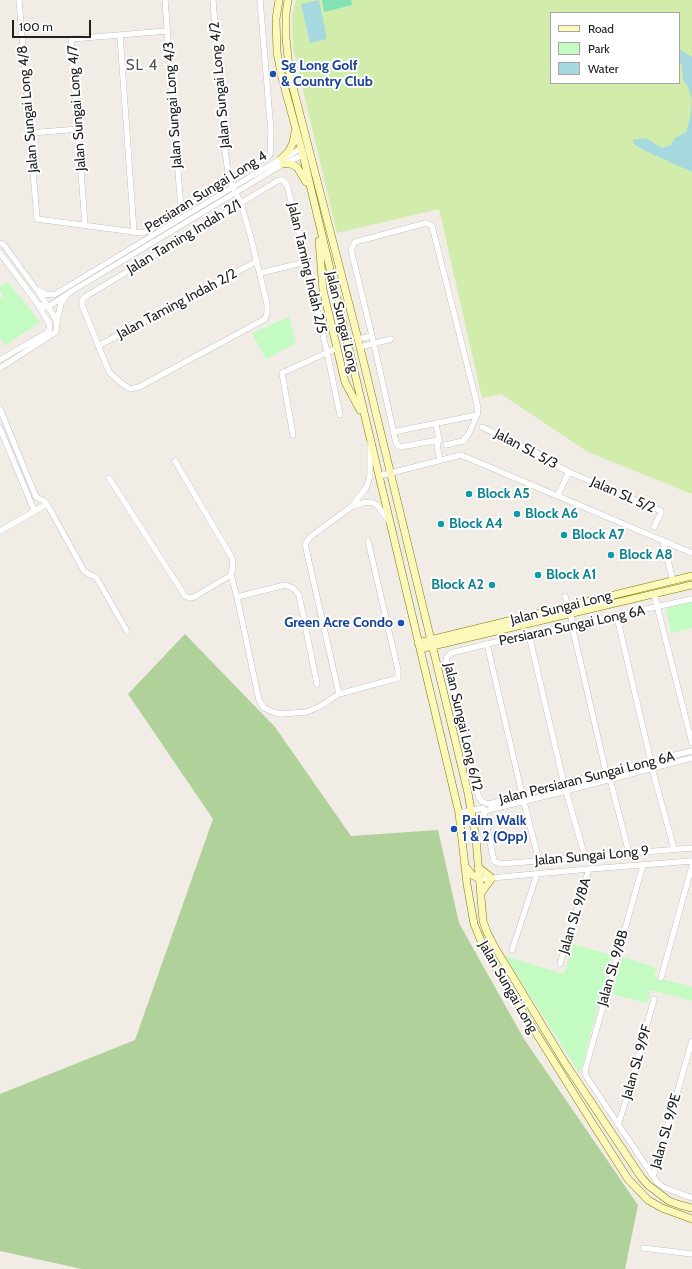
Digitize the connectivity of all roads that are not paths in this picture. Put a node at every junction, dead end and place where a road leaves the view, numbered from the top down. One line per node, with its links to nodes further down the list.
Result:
1 (19, 0): 14 (street, Jalan Sungai Long 4/8)
2 (165, 0): 7 (street, Jalan Sungai Long 4/3)
3 (213, 0): 17 (street, Jalan Sungai Long 4/2)
4 (260, 0): 17 (street, Persiaran Sungai Long 4)
5 (279, 0): 9 (street, Jalan Sungai Long)
6 (288, 0): 10 (street, Jalan Sungai Long)
7 (168, 32): 8 (street, Jalan Sungai Long 4/7); 22 (street, Jalan Sungai Long 4/3)
8 (120, 35): 12 (street, Jalan Sungai Long 4/7); 26 (street)
9 (288, 101): 10 (street); 11 (street, Jalan Sungai Long)
10 (297, 108): 11 (street); 15 (street, Jalan Sungai Long)
11 (292, 117): 13 (street, Jalan Sungai Long)
12 (79, 129): 14 (street); 25 (street, Jalan Sungai Long 4/7)
13 (296, 131): 15 (street, Jalan Sungai Long); 16 (street)
14 (30, 133): 24 (street, Jalan Sungai Long 4/8)
15 (304, 150): 16 (street); 19 (street, Jalan Sungai Long); 38 (street, Jalan Sungai Long)
16 (283, 161): 19 (street); 20 (street)
17 (229, 180): 20 (street, Jalan Sungai Long 4/2); 22 (street, Persiaran Sungai Long 4)
18 (287, 185): 21 (street, Jalan Taming Indah 2/1); 30 (street, Jalan Taming Indah 2/5)
19 (310, 189): 23 (street, Jalan Sungai Long)
20 (234, 190): 21 (street, Jalan Sungai Long 4/2); 33 (street); 34 (street)
21 (241, 203): 29 (street, Jalan Sungai Long 4/2); 41 (street, Jalan Taming Indah 2/1)
22 (180, 210): 26 (street, Persiaran Sungai Long 4)
23 (316, 215): 43 (street); 50 (street, Jalan Sungai Long)
24 (37, 219): 25 (street, Persiaran Sungai Long 4)
25 (85, 225): 26 (street, Persiaran Sungai Long 4)
26 (134, 233)
27 (0, 243): 32 (street)
28 (0, 253): 35 (street)
29 (256, 261): 31 (street, Jalan Sungai Long 4/2); 41 (street, Jalan Taming Indah 2/2)
30 (306, 262): 31 (street); 44 (street, Jalan Taming Indah 2/5)
31 (260, 273): 41 (street, Jalan Sungai Long 4/2)
32 (36, 289): 34 (street); 35 (street)
33 (72, 291): 35 (street); 36 (street)
34 (54, 295): 35 (street)
35 (45, 307): 36 (street); 45 (street)
36 (57, 322): 46 (street)
37 (372, 336): 38 (street); 40 (street); 49 (street)
38 (358, 339): 42 (street, Jalan Sungai Long)
39 (391, 339): 40 (street)
40 (374, 344): 42 (street); 54 (street)
41 (98, 346)
42 (360, 347): 63 (street, Jalan Sungai Long)
43 (337, 348): 44 (street); 50 (street)
44 (327, 352): 48 (street, Jalan Taming Indah 2/5); 55 (street)
45 (0, 360)
46 (0, 368)
47 (0, 409): 67 (street)
48 (340, 415)
49 (477, 415): 51 (street); 58 (street)
50 (365, 419): 56 (street, Jalan Sungai Long)
51 (436, 424): 54 (street); 57 (street)
52 (482, 427): 62 (street, Jalan SL 5/3)
53 (0, 428): 69 (street)
54 (393, 432): 57 (street)
55 (293, 435)
56 (370, 440): 64 (street, Jalan Sungai Long); 68 (street)
57 (439, 440): 58 (street); 60 (street)
58 (446, 445): 59 (street)
59 (448, 458): 60 (street); 66 (street)
60 (440, 460): 63 (street)
61 (175, 461): 76 (street)
62 (569, 472): 66 (street); 71 (street, Jalan SL 5/2)
63 (390, 473): 64 (street); 91 (street, Jalan Sungai Long)
64 (379, 476): 70 (street, Jalan Sungai Long)
65 (109, 478): 76 (street)
66 (558, 495): 74 (street)
67 (46, 504): 69 (street); 89 (street)
68 (351, 507): 70 (street); 98 (street)
69 (34, 510): 72 (street)
70 (390, 523): 93 (street, Jalan Sungai Long)
71 (654, 527)
72 (0, 531)
73 (368, 541): 98 (street)
74 (663, 541): 75 (street); 78 (street)
75 (692, 553)
76 (231, 575): 82 (street)
77 (692, 576): 78 (street, Jalan Sungai Long)
78 (673, 581): 84 (street, Jalan Sungai Long)
79 (692, 585): 80 (street, Jalan Sungai Long)
80 (654, 594): 85 (street); 86 (street, Jalan Sungai Long)
81 (566, 596): 84 (street)
82 (238, 597): 95 (street); 98 (street)
83 (692, 599): 85 (street, Persiaran Sungai Long 6A)
84 (568, 606): 86 (street); 91 (street, Jalan Sungai Long)
85 (657, 608): 87 (street, Persiaran Sungai Long 6A); 99 (street)
86 (571, 615): 88 (street); 91 (street, Jalan Sungai Long)
87 (617, 616): 88 (street, Persiaran Sungai Long 6A); 102 (street)
88 (572, 626): 90 (street, Persiaran Sungai Long 6A); 104 (street)
89 (127, 631)
90 (529, 635): 92 (street, Persiaran Sungai Long 6A); 106 (street)
91 (432, 643): 93 (street, Jalan Sungai Long); 96 (street, Jalan Sungai Long)
92 (487, 644): 94 (street, Persiaran Sungai Long 6A); 108 (street)
93 (419, 646): 97 (street, Jalan Sungai Long)
94 (451, 653): 109 (street, Jalan Sungai Long 6/12)
95 (317, 684)
96 (441, 686): 97 (street); 111 (street, Jalan Sungai Long)
97 (429, 689): 113 (street, Jalan Sungai Long)
98 (339, 694)
99 (692, 743)
100 (692, 751): 102 (street, Jalan Persiaran Sungai Long 6A)
101 (692, 758): 103 (street)
102 (651, 762): 104 (street, Jalan Persiaran Sungai Long 6A)
103 (652, 768): 105 (street); 115 (street)
104 (606, 772): 106 (street, Jalan Persiaran Sungai Long 6A)
105 (610, 779): 107 (street); 116 (street)
106 (564, 784): 108 (street, Jalan Persiaran Sungai Long 6A)
107 (566, 791): 110 (street); 117 (street)
108 (522, 794): 109 (street, Jalan Persiaran Sungai Long 6A)
109 (483, 802)
110 (524, 802): 112 (street); 118 (street)
111 (472, 811): 112 (street); 113 (street); 123 (street, Jalan Sungai Long)
112 (484, 811): 118 (street, Jalan Sungai Long 9)
113 (459, 813): 121 (street, Jalan Sungai Long)
114 (692, 848): 115 (street, Jalan Sungai Long 9)
115 (674, 849): 116 (street, Jalan Sungai Long 9)
116 (629, 853): 117 (street, Jalan Sungai Long 9)
117 (585, 857): 118 (street, Jalan Sungai Long 9)
118 (539, 861)
119 (692, 861): 120 (street)
120 (643, 865): 124 (street); 135 (street, Jalan SL 9/8B)
121 (465, 866): 127 (street); 129 (street, Jalan Sungai Long)
122 (692, 866): 132 (street)
123 (478, 868): 126 (street); 127 (street, Jalan Sungai Long)
124 (589, 869): 125 (street); 131 (street, Jalan SL 9/8A)
125 (537, 874): 126 (street); 130 (street)
126 (492, 878): 127 (street); 128 (street)
127 (480, 879): 128 (street, Jalan Sungai Long); 129 (street)
128 (481, 893): 138 (street, Jalan Sungai Long)
129 (469, 895): 139 (street, Jalan Sungai Long)
130 (512, 950)
131 (560, 964)
132 (661, 978)
133 (654, 999): 135 (street, Jalan SL 9/9F)
134 (692, 1041): 136 (street, Jalan SL 9/9E)
135 (618, 1125): 136 (street)
136 (653, 1176): 137 (street)
137 (692, 1198)
138 (692, 1208)
139 (692, 1219)
140 (643, 1248): 141 (street)
141 (692, 1254)

